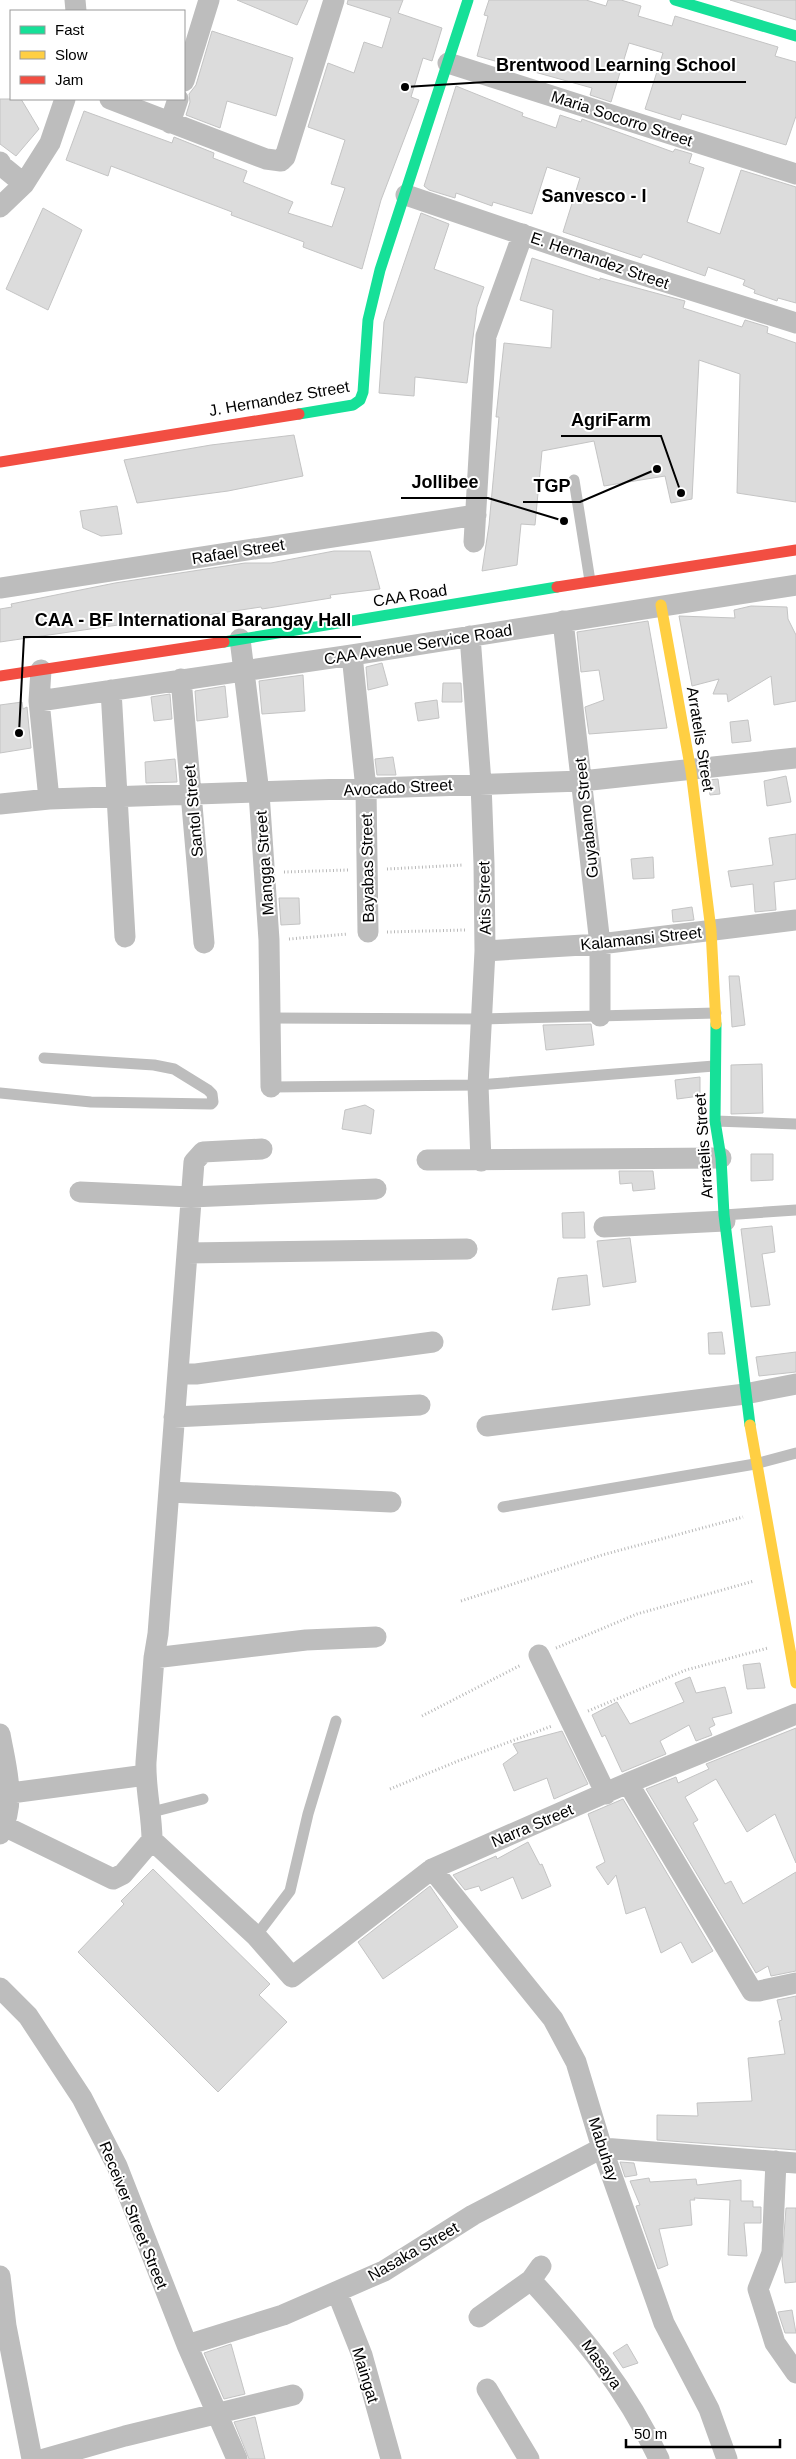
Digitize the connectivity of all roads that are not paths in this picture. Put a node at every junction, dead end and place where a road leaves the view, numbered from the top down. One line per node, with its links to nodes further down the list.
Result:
1 (209, 0): 7 (street)
2 (334, 0): 11 (street)
3 (468, 0): 6 (street, J. Hernandez Street)
4 (674, 0): 5 (street)
5 (796, 36)
6 (448, 63): 13 (street, Maria Socorro Street); 15 (street, J. Hernandez Street)
7 (185, 78)
8 (65, 100): 14 (street)
9 (112, 100): 11 (street)
10 (178, 100): 11 (street)
11 (170, 123)
12 (0, 162): 14 (street)
13 (796, 174)
14 (24, 184): 16 (street)
15 (406, 195): 17 (street, E. Hernandez Street); 19 (street, J. Hernandez Street)
16 (0, 207)
17 (523, 234): 18 (street, E. Hernandez Street); 21 (street)
18 (796, 323)
19 (0, 462)
20 (574, 480): 24 (lane)
21 (476, 515): 22 (street); 26 (street, Rafael Street)
22 (474, 542)
23 (796, 550): 24 (street, CAA Road)
24 (590, 580): 30 (street, CAA Road)
25 (796, 585): 27 (street, CAA Avenue Service Road)
26 (0, 588)
27 (661, 605): 28 (street, CAA Avenue Service Road); 39 (street, Arratelis Street)
28 (563, 621): 29 (street, CAA Avenue Service Road); 40 (street, Guyabano Street)
29 (470, 636): 31 (street, CAA Avenue Service Road); 41 (street, Atis Street)
30 (240, 639): 32 (street, CAA Road); 33 (street, Mangga Street)
31 (352, 655): 33 (street, CAA Avenue Service Road); 42 (street, Bayabas Street)
32 (41, 670): 34 (street, CAA Road); 37 (street)
33 (244, 670): 35 (street, CAA Avenue Service Road); 43 (street, Mangga Street)
34 (0, 676)
35 (181, 679): 36 (street, CAA Avenue Service Road); 44 (street, Santol Street)
36 (110, 690): 37 (street, CAA Avenue Service Road); 45 (street)
37 (40, 701): 46 (street)
38 (796, 758): 39 (street, Avocado Street)
39 (691, 771): 40 (street, Avocado Street); 49 (street, Arratelis Street)
40 (582, 781): 41 (street, Avocado Street); 53 (street, Guyabano Street)
41 (481, 783): 42 (street, Avocado Street); 54 (street, Atis Street)
42 (366, 789): 43 (street, Avocado Street); 50 (street, Bayabas Street)
43 (259, 793): 44 (street, Avocado Street); 57 (street, Mangga Street)
44 (191, 795): 45 (street, Avocado Street); 52 (street, Santol Street)
45 (118, 798): 46 (street, Avocado Street); 51 (street)
46 (49, 799): 47 (street, Avocado Street)
47 (0, 804)
48 (796, 920): 49 (street, Kalamansi Street)
49 (711, 930): 53 (street, Kalamansi Street); 55 (street, Arratelis Street)
50 (368, 932)
51 (125, 936)
52 (204, 943)
53 (600, 944): 54 (street, Kalamansi Street); 56 (street, Guyabano Street)
54 (485, 951): 58 (street, Atis Street)
55 (716, 1014): 56 (lane); 60 (street, Arratelis Street)
56 (600, 1016): 58 (lane)
57 (270, 1018): 58 (lane); 62 (street, Mangga Street)
58 (481, 1019): 61 (street, Atis Street)
59 (44, 1058): 63 (lane)
60 (714, 1066): 61 (lane); 64 (street, Arratelis Street)
61 (478, 1085): 62 (lane); 69 (street, Atis Street)
62 (271, 1087)
63 (0, 1094)
64 (715, 1121): 65 (lane); 67 (street, Arratelis Street)
65 (796, 1124)
66 (262, 1150): 72 (street)
67 (721, 1158): 69 (street); 74 (street, Arratelis Street)
68 (426, 1160): 69 (street)
69 (481, 1161)
70 (376, 1189): 72 (street)
71 (80, 1192): 72 (street)
72 (191, 1197): 77 (street)
73 (796, 1210): 74 (lane)
74 (724, 1218): 75 (street); 81 (street, Arratelis Street)
75 (604, 1227)
76 (467, 1249): 77 (street)
77 (187, 1253): 79 (street)
78 (433, 1342): 79 (street)
79 (178, 1374): 83 (street)
80 (796, 1384): 81 (street)
81 (745, 1394): 84 (street); 86 (street, Arratelis Street)
82 (420, 1405): 83 (street)
83 (174, 1417): 87 (street)
84 (487, 1426)
85 (796, 1453): 86 (lane)
86 (755, 1464): 89 (lane); 93 (street, Arratelis Street)
87 (169, 1492): 88 (street); 92 (street)
88 (391, 1502)
89 (503, 1507)
90 (376, 1637): 92 (street)
91 (539, 1656): 100 (street)
92 (154, 1658): 97 (street)
93 (796, 1683)
94 (796, 1714): 98 (street, Narra Street)
95 (336, 1721): 106 (lane)
96 (0, 1734): 99 (street)
97 (146, 1775): 99 (street); 102 (street)
98 (628, 1783): 100 (street, Narra Street); 107 (street)
99 (11, 1793): 103 (street)
100 (606, 1794): 105 (street, Narra Street)
101 (202, 1799): 102 (lane)
102 (152, 1812): 104 (street)
103 (2, 1830): 104 (street)
104 (152, 1840): 106 (street)
105 (432, 1869): 106 (street, Narra Street); 109 (street, Mabuhay)
106 (256, 1936)
107 (796, 1983)
108 (0, 1988): 114 (street, Receiver Street Street)
109 (602, 2148): 110 (street); 112 (street, Nasaka Street); 125 (street, Mabuhay)
110 (786, 2162): 115 (street)
111 (0, 2276): 119 (street)
112 (337, 2292): 114 (street, Nasaka Street); 122 (street, Maingat)
113 (479, 2317): 124 (street, Masaya)
114 (187, 2345): 118 (street, Receiver Street Street)
115 (796, 2374)
116 (487, 2389): 123 (street)
117 (293, 2395): 118 (street)
118 (219, 2415): 120 (street); 121 (street, Receiver Street Street)
119 (32, 2459)
120 (44, 2459)
121 (237, 2459)
122 (391, 2459)
123 (529, 2459)
124 (659, 2459)
125 (727, 2459)

